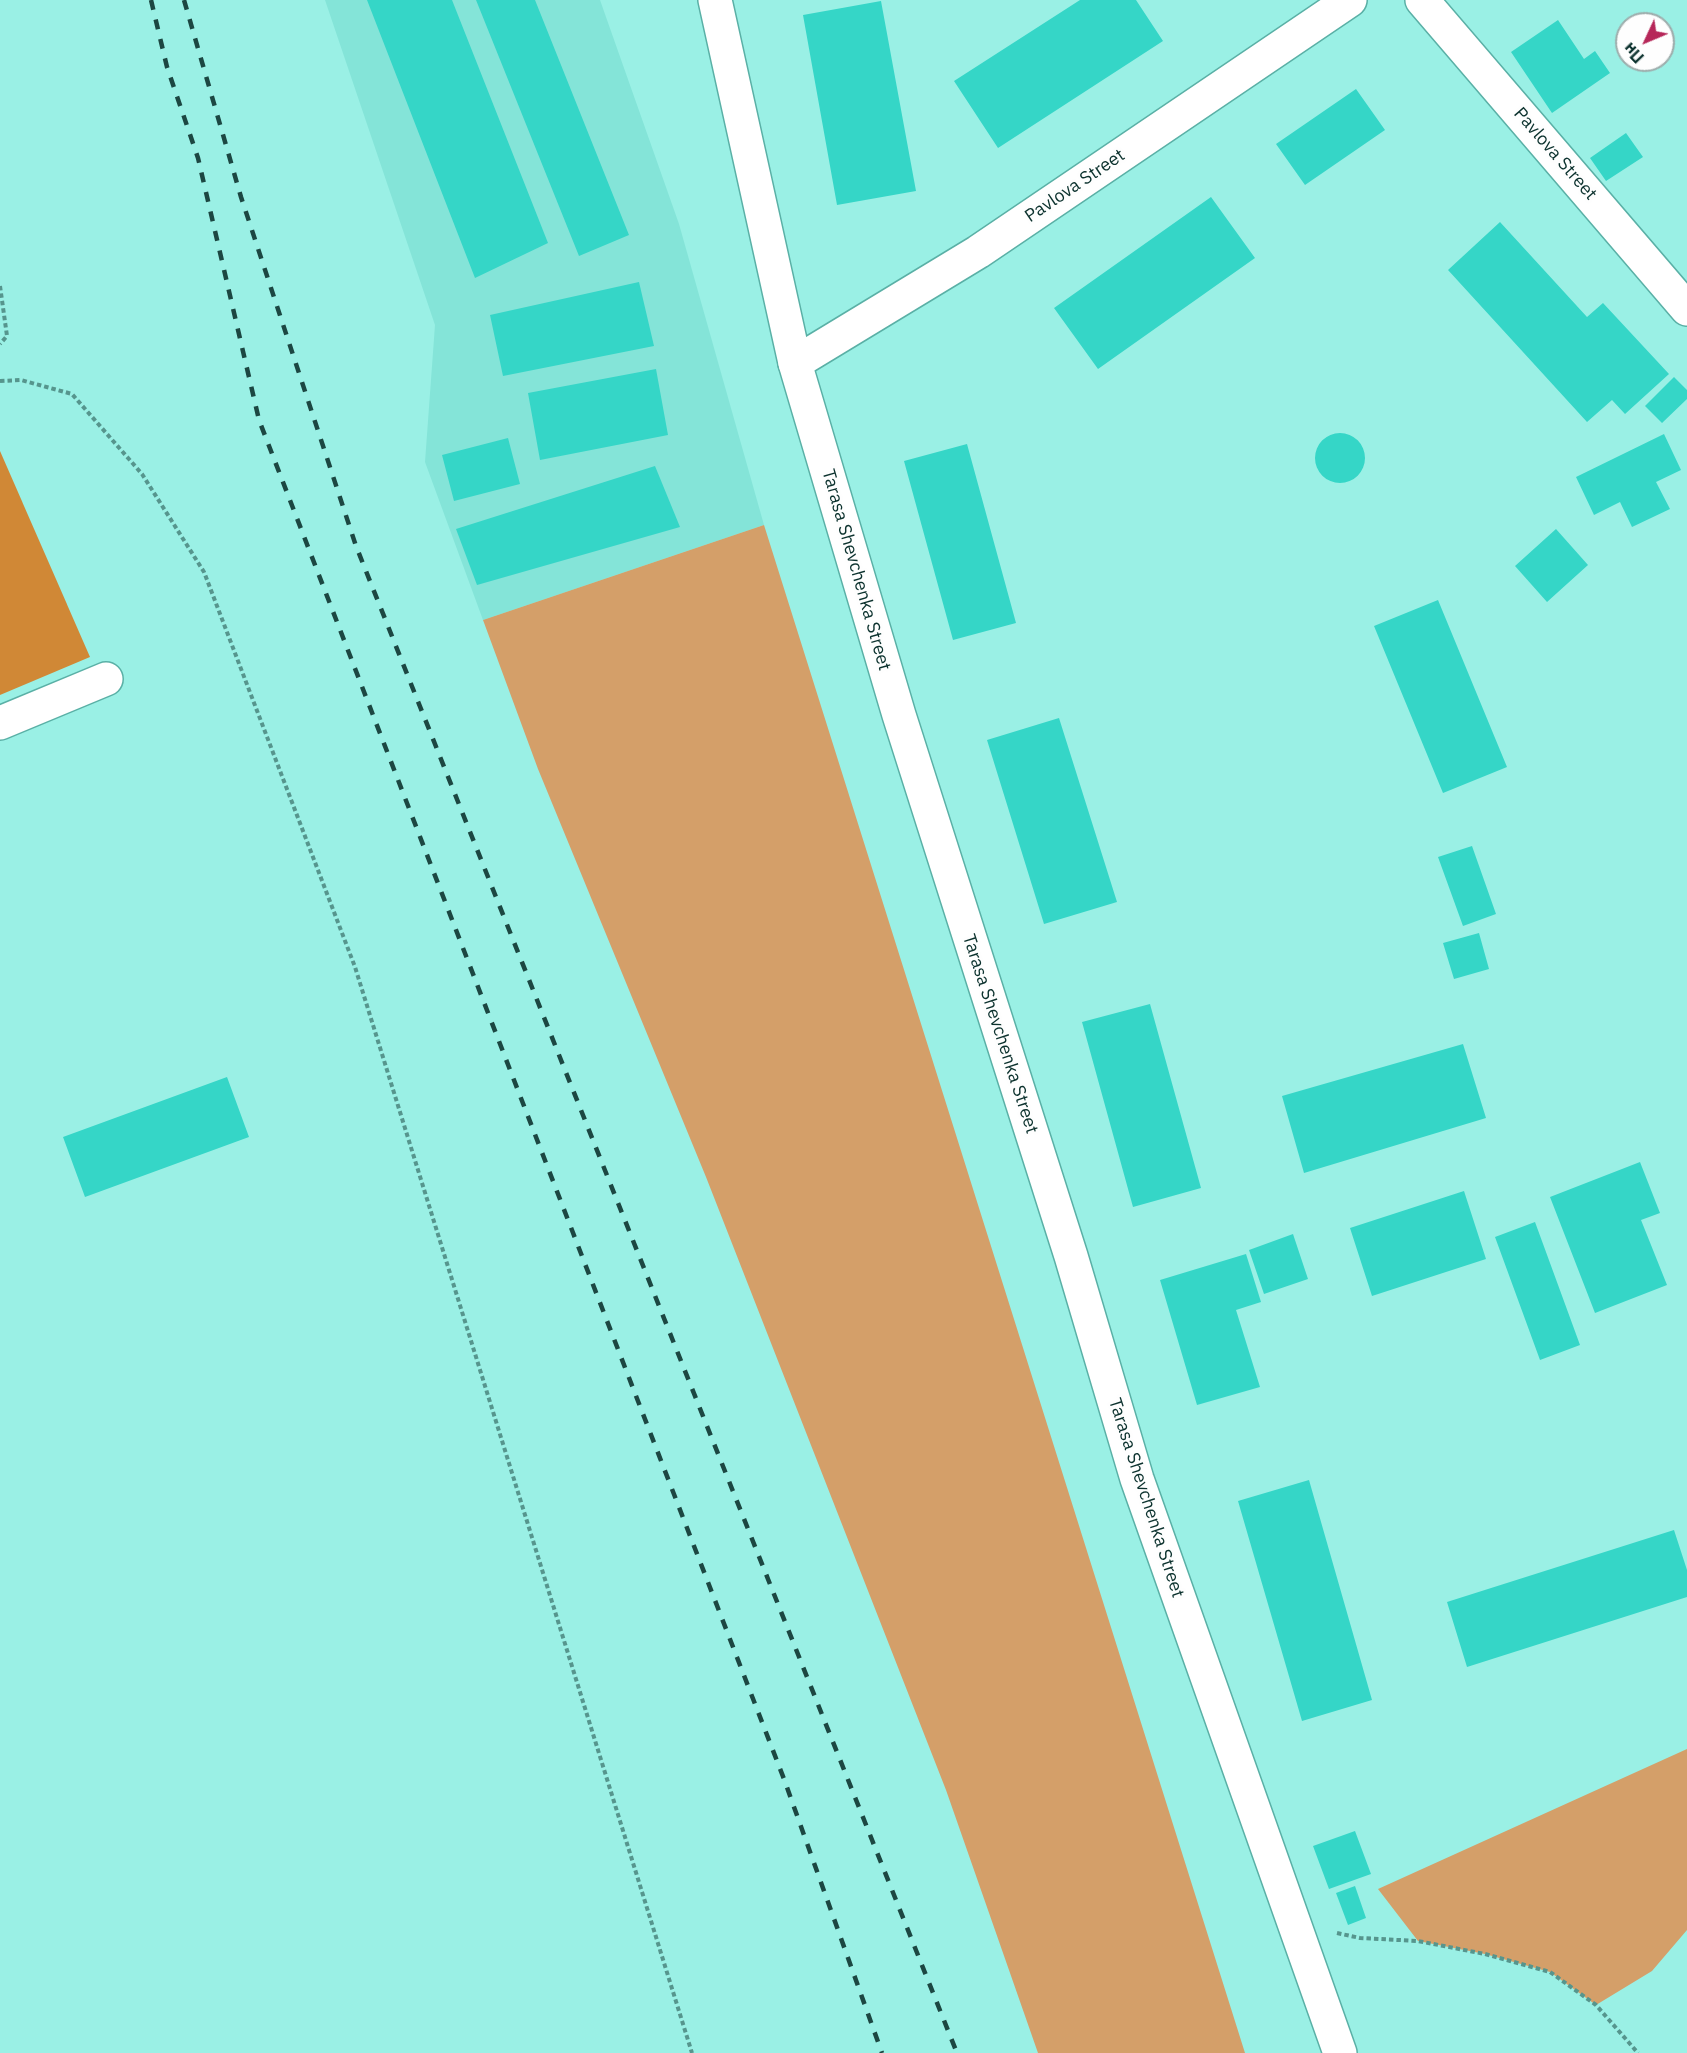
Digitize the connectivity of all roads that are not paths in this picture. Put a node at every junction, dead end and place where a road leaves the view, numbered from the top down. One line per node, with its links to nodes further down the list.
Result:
1 (715, 0): 6 (main road, Tarasa Shevchenka Street)
2 (1350, 0): 4 (main road, Pavlova Street)
3 (1422, 0): 5 (main road, Pavlova Street)
4 (1322, 9): 6 (main road, Pavlova Street)
5 (1687, 309)
6 (795, 363): 9 (main road, Tarasa Shevchenka Street)
7 (106, 679): 8 (main road)
8 (0, 723)
9 (1340, 2053)

